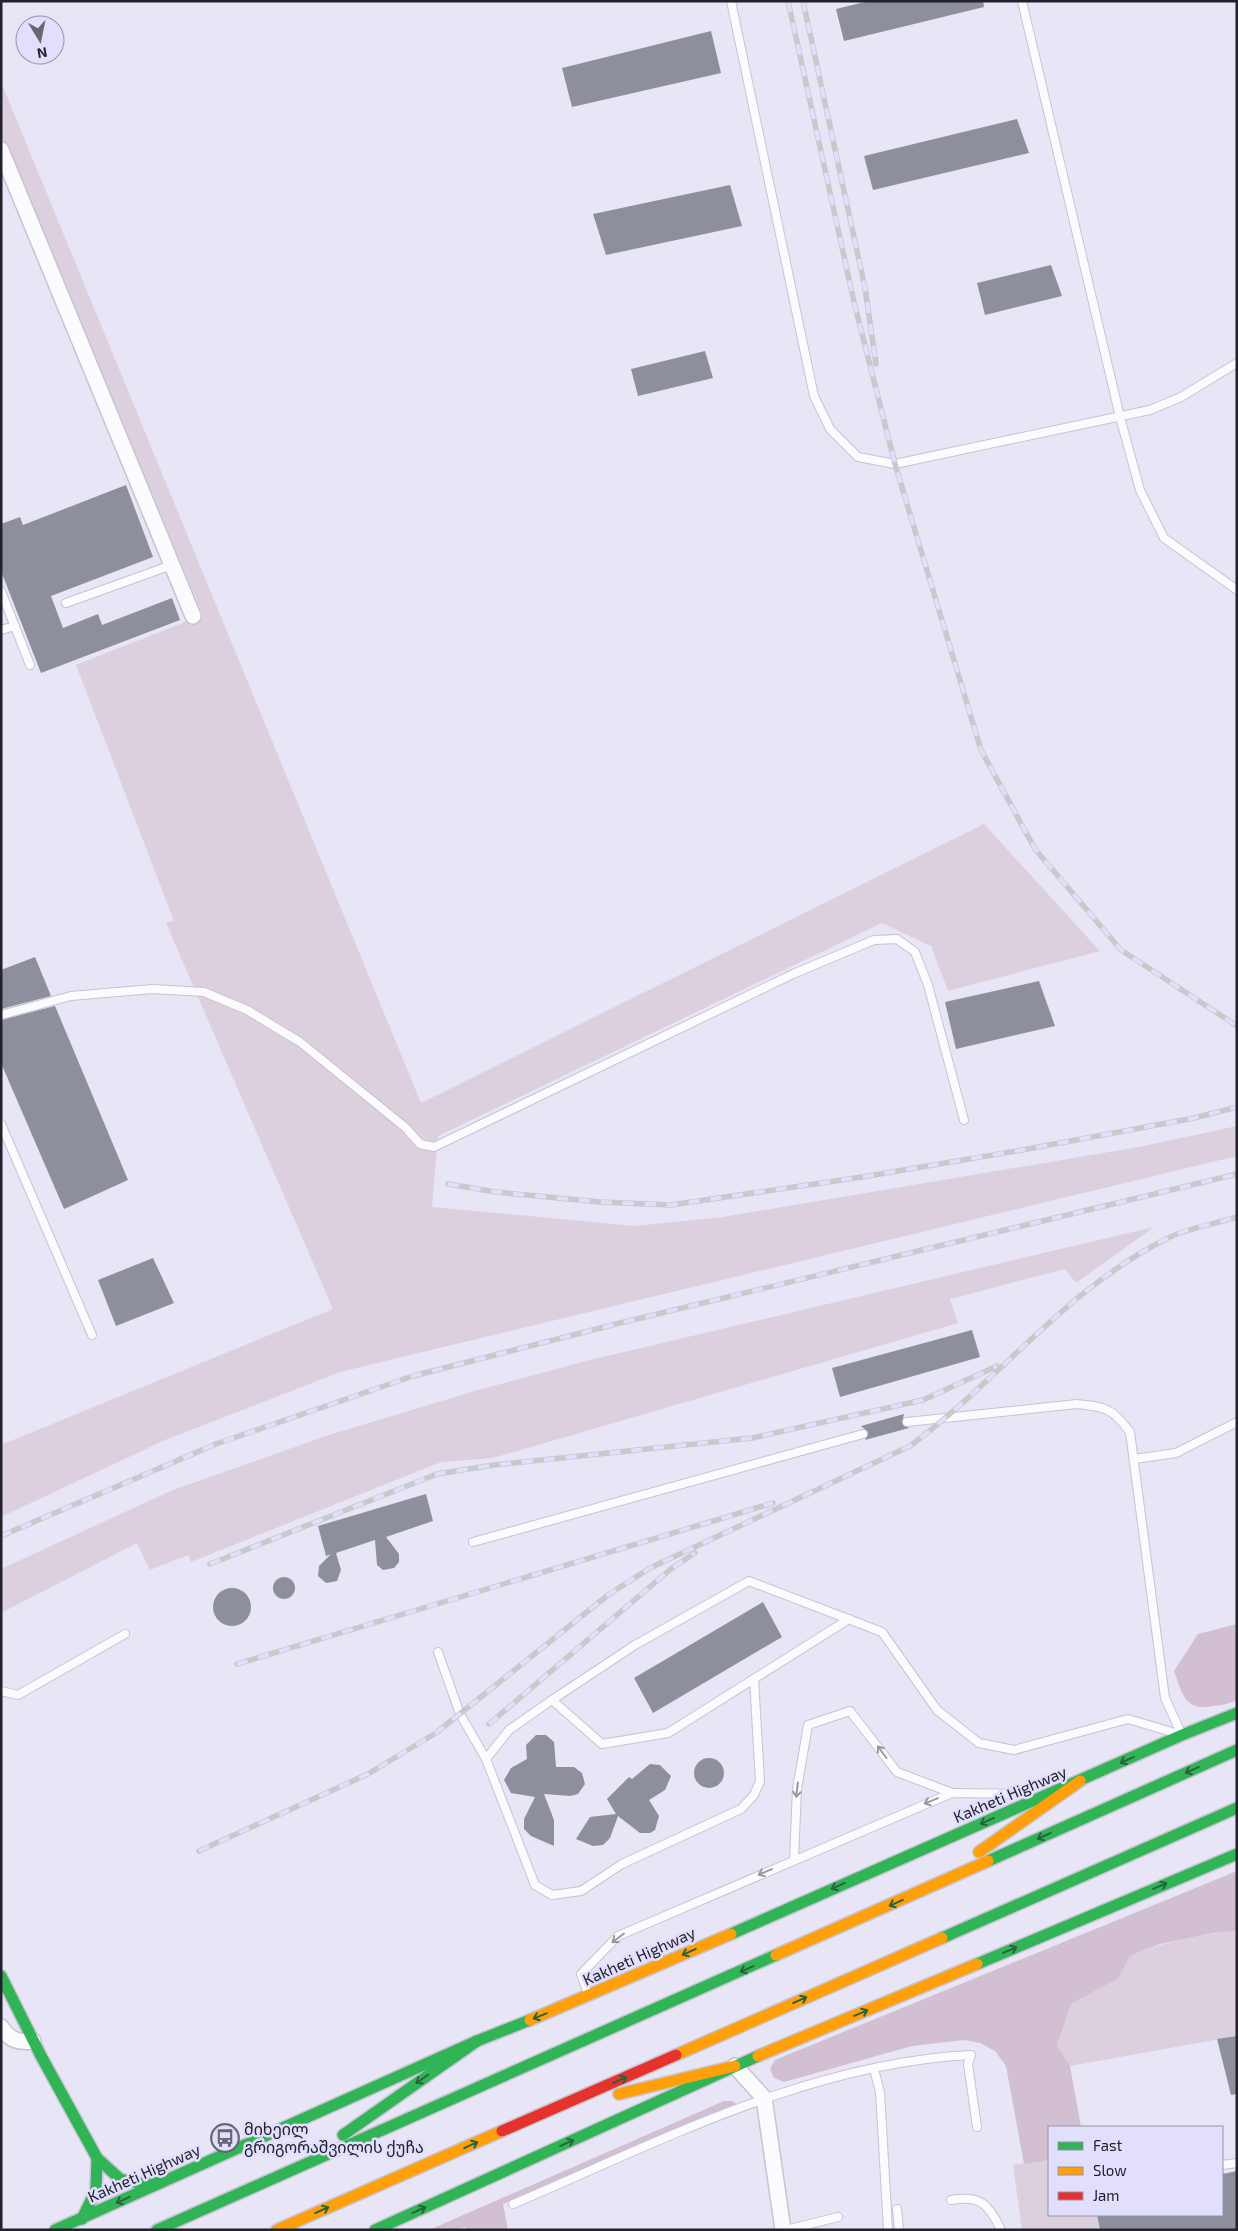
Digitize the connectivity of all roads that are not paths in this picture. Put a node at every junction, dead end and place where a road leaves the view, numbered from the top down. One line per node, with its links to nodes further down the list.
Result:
1 (730, 1): 5 (lane)
2 (1022, 1): 5 (lane)
3 (1, 150): 6 (street)
4 (1237, 363): 5 (lane)
5 (1120, 417): 7 (lane)
6 (172, 565): 9 (lane); 10 (street)
7 (1237, 590)
8 (1, 591): 11 (lane)
9 (66, 603)
10 (192, 616)
11 (15, 626): 12 (lane); 13 (lane)
12 (1, 630)
13 (30, 665)
14 (1, 1015): 15 (lane)
15 (964, 1120)
16 (1, 1124): 17 (lane)
17 (92, 1335)
18 (907, 1422): 21 (lane)
19 (1237, 1422): 21 (lane)
20 (863, 1434): 22 (lane)
21 (1134, 1459): 30 (lane)
22 (473, 1542)
23 (848, 1620): 26 (lane); 28 (lane); 30 (lane)
24 (125, 1634): 27 (lane)
25 (438, 1652): 32 (lane)
26 (754, 1679): 28 (lane); 32 (lane)
27 (1, 1691)
28 (552, 1700): 32 (lane)
29 (1237, 1714): 30 (main road, Kakheti Highway)
30 (1182, 1735): 33 (main road, Kakheti Highway, one-way to 33)
31 (1237, 1750): 41 (main road, one-way to 41)
32 (486, 1759)
33 (1080, 1781): 35 (main road, Kakheti Highway); 41 (main road)
34 (952, 1793): 35 (lane); 40 (lane, one-way to 40); 40 (lane, one-way to 40)
35 (1048, 1794): 43 (main road, Kakheti Highway, one-way to 43)
36 (1237, 1808): 38 (main road)
37 (1228, 1827): 38 (main road)
38 (1183, 1831): 50 (main road, one-way to 38)
39 (1237, 1854): 47 (main road, one-way to 39)
40 (794, 1860): 43 (lane, one-way to 43)
41 (929, 1888): 55 (main road, one-way to 55)
42 (1, 1976): 45 (main road)
43 (588, 1996): 46 (main road, Kakheti Highway, one-way to 46)
44 (1, 2027): 45 (street)
45 (33, 2040): 52 (main road)
46 (477, 2042): 55 (main road, one-way to 55); 56 (main road, Kakheti Highway)
47 (735, 2066): 49 (street); 50 (main road); 66 (main road, one-way to 47)
48 (874, 2069): 49 (lane); 51 (lane); 62 (lane)
49 (764, 2098): 58 (lane); 67 (street)
50 (552, 2110): 65 (main road, one-way to 50)
51 (977, 2127)
52 (97, 2158): 56 (main road); 61 (main road)
53 (1237, 2163): 54 (lane)
54 (1223, 2165)
55 (289, 2172): 64 (main road)
56 (164, 2182): 61 (main road, Kakheti Highway, one-way to 61)
57 (951, 2200): 69 (lane)
58 (513, 2204)
59 (897, 2209): 68 (lane)
60 (838, 2217): 67 (lane)
61 (82, 2219): 63 (main road, Kakheti Highway)
62 (888, 2229)
63 (55, 2230)
64 (157, 2230)
65 (277, 2230)
66 (375, 2230)
67 (784, 2230)
68 (899, 2230)
69 (1001, 2230)

